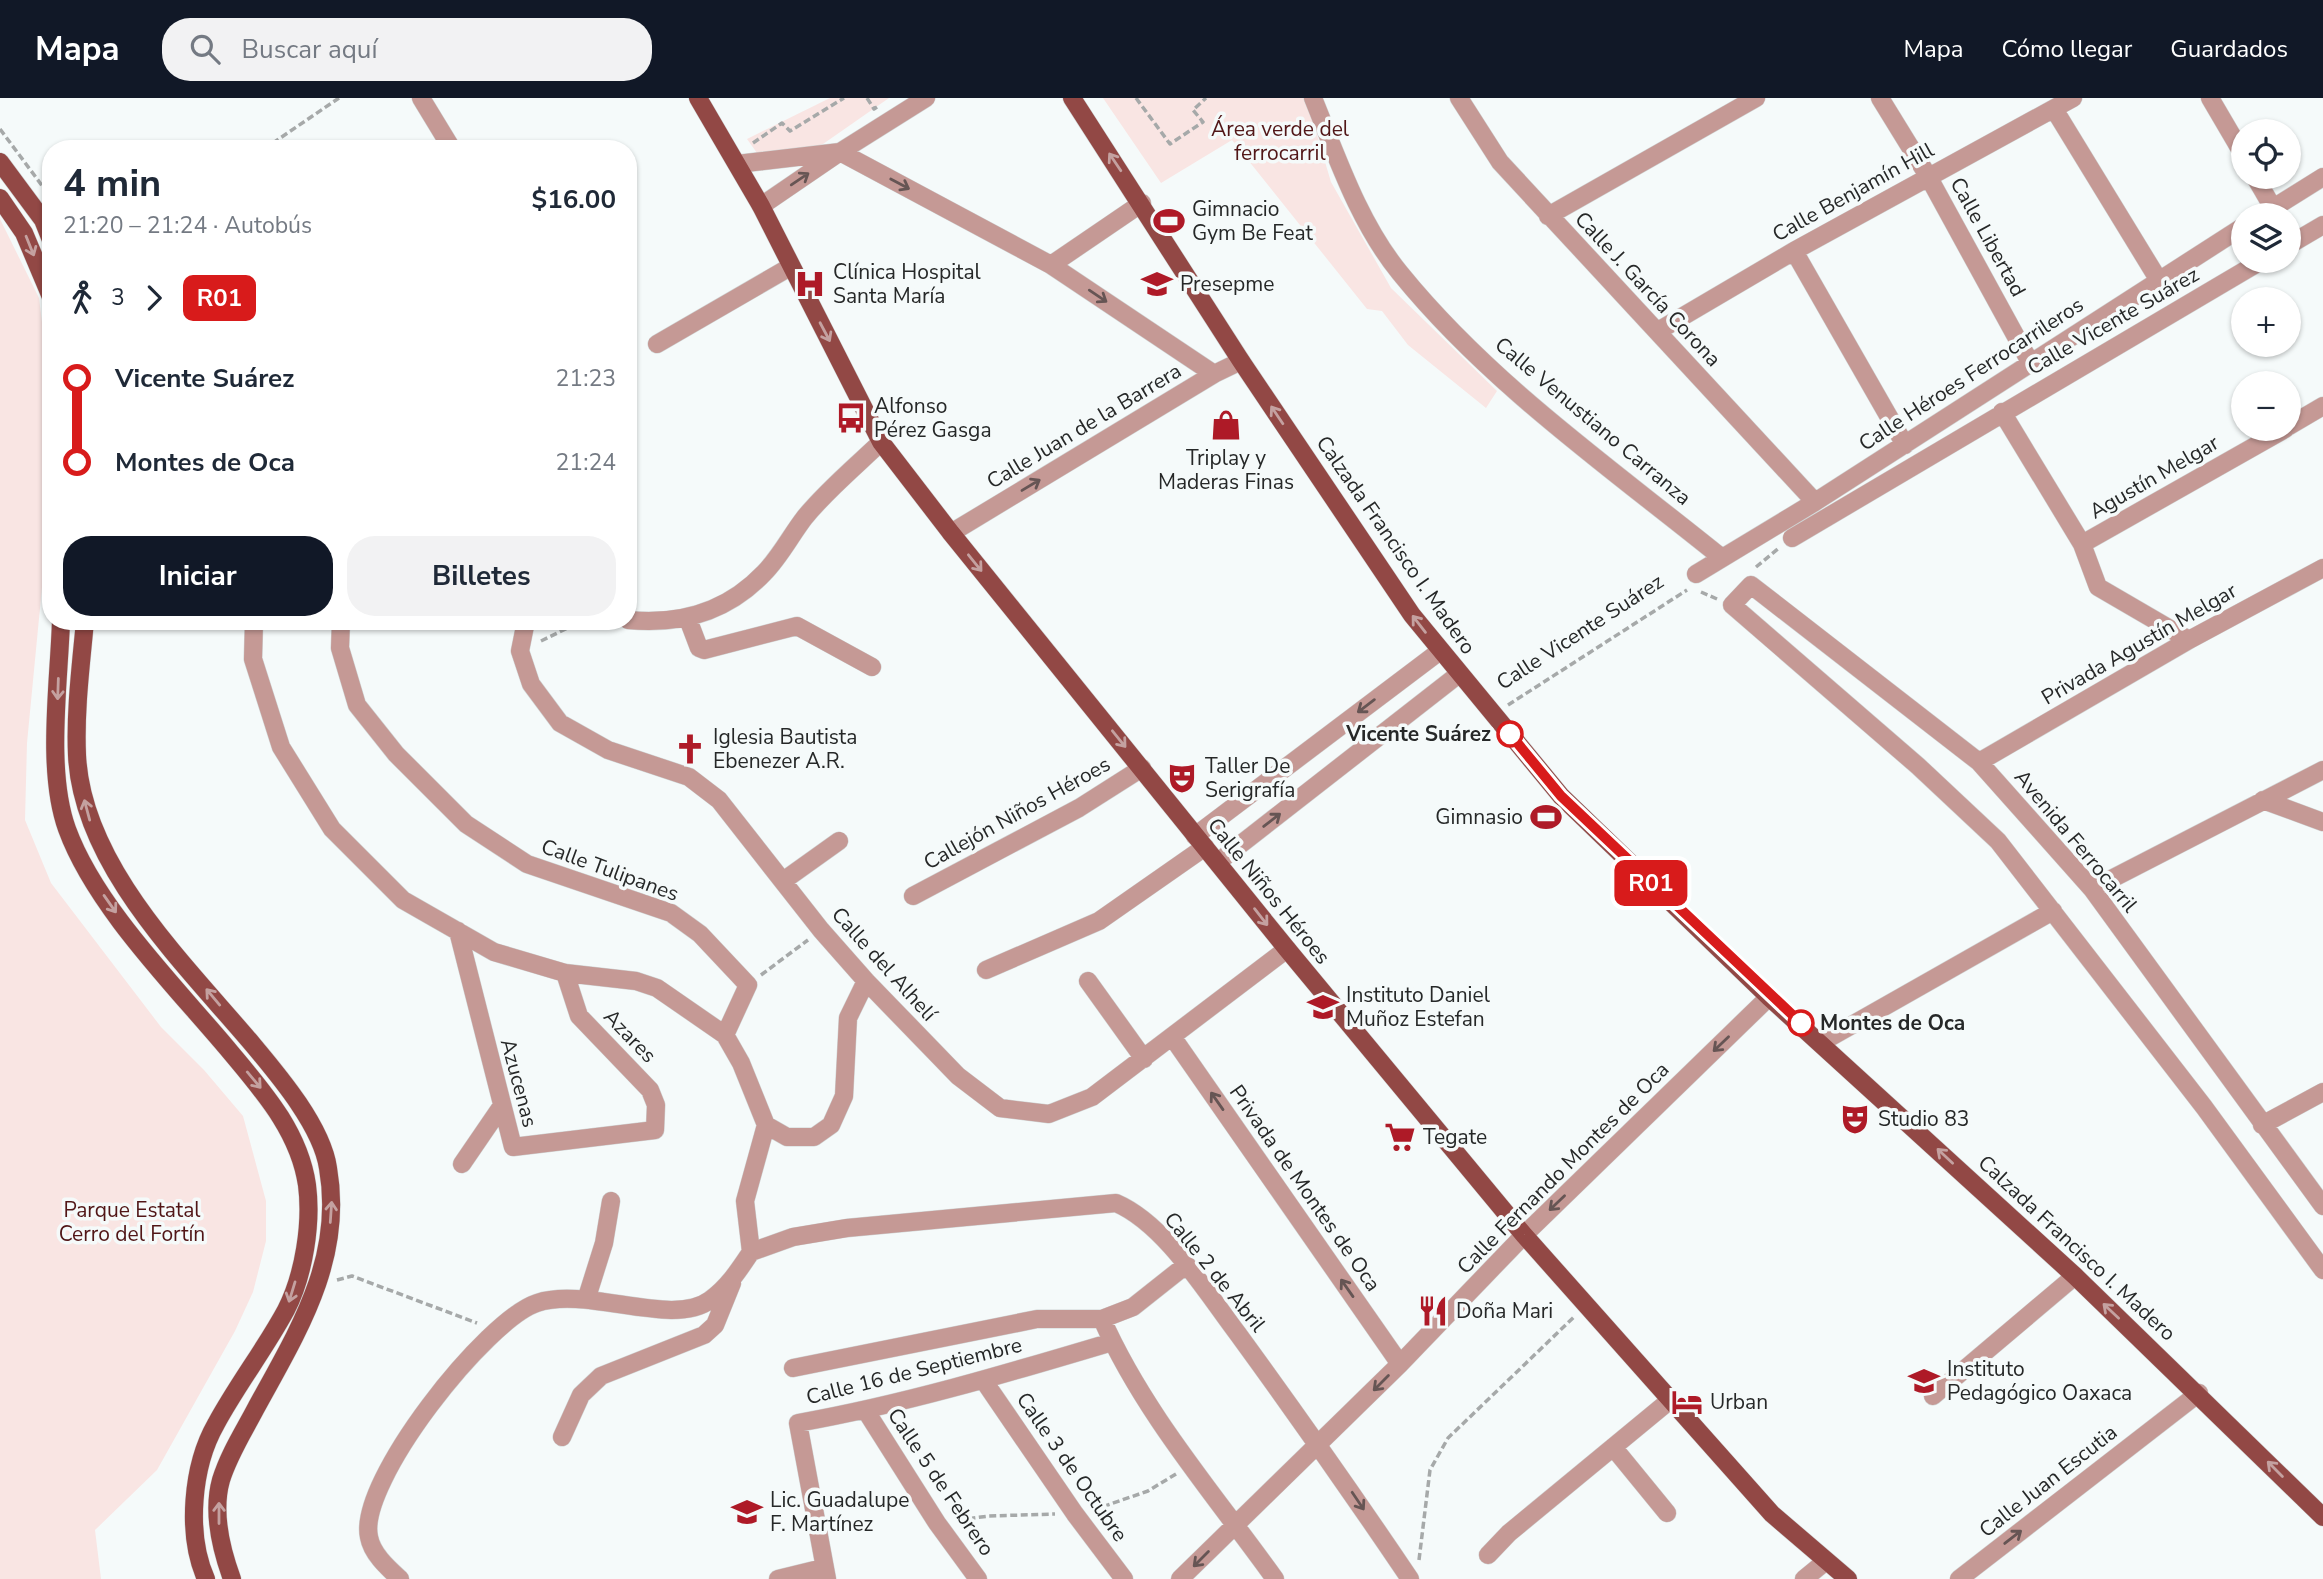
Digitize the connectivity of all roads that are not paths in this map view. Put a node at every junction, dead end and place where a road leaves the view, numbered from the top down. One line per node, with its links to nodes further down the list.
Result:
1 (421, 98): 13 (street)
2 (698, 98): 16 (main road, Calle Niños Héroes)
3 (926, 98): 14 (street)
4 (1072, 98): 20 (main road, Calzada Francisco I. Madero, one-way to 4)
5 (1313, 98): 49 (street, Calle Venustiano Carranza)
6 (1459, 98): 23 (street, Calle J. García Corona)
7 (1756, 98): 23 (street)
8 (1880, 98): 17 (street, Calle Libertad)
9 (2073, 98): 11 (street, Calle Benjamín Hill)
10 (2210, 98): 12 (street)
11 (2054, 109): 17 (street, Calle Benjamín Hill); 33 (street)
12 (2231, 134)
13 (447, 140)
14 (840, 152): 16 (street); 22 (street, one-way to 14); 29 (street, one-way to 29)
15 (0, 163): 24 (main road)
16 (737, 164): 22 (main road, Calle Niños Héroes)
17 (1928, 176): 28 (street, Calle Benjamín Hill); 37 (street, Calle Libertad)
18 (2323, 177): 21 (street)
19 (0, 198): 32 (main road, one-way to 32)
20 (1142, 203): 29 (street); 36 (main road, Calzada Francisco I. Madero)
21 (2281, 203)
22 (761, 206): 30 (main road, Calle Niños Héroes)
23 (1548, 216): 34 (street, Calle J. García Corona)
24 (42, 219)
25 (2323, 225): 27 (street)
26 (2231, 234): 33 (street, Calle Héroes Ferrocarrileros)
27 (2301, 238)
28 (1794, 251): 34 (street, Calle Benjamín Hill); 44 (street)
29 (1051, 265): 38 (street, one-way to 38)
30 (790, 267): 35 (street); 43 (main road, Calle Niños Héroes, one-way to 43)
31 (2240, 273): 40 (street, Calle Vicente Suárez)
32 (42, 276)
33 (2158, 279): 37 (street, Calle Héroes Ferrocarrileros)
34 (1658, 331): 45 (street, Calle J. García Corona)
35 (657, 344)
36 (1241, 361): 38 (street, Calle Juan de la Barrera); 60 (main road, Calzada Francisco I. Madero, one-way to 36)
37 (2031, 364): 44 (street, Calle Héroes Ferrocarrileros)
38 (1214, 374): 46 (street, Calle Juan de la Barrera, one-way to 38)
39 (2323, 407): 41 (street, Agustín Melgar)
40 (2002, 412): 47 (street, Calle Vicente Suárez); 48 (street)
41 (2301, 419)
42 (2262, 441): 48 (street, Agustín Melgar)
43 (881, 442): 46 (main road, Calle Niños Héroes); 52 (street)
44 (1905, 445): 45 (street, Calle Héroes Ferrocarrileros)
45 (1815, 502): 49 (street, Calle Héroes Ferrocarrileros)
46 (951, 533): 64 (main road, Calle Niños Héroes, one-way to 64)
47 (1792, 538)
48 (2082, 544): 59 (street)
49 (1722, 558): 51 (street, Calle Héroes Ferrocarrileros)
50 (2323, 568): 59 (street, Privada Agustín Melgar)
51 (1696, 574)
52 (688, 619): 53 (street); 61 (street)
53 (637, 621)
54 (61, 630): 120 (main road, one-way to 120)
55 (84, 630): 121 (main road, one-way to 55)
56 (254, 630): 75 (street)
57 (341, 630): 82 (street, Calle Tulipanes)
58 (524, 630): 71 (street, Calle del Alhelí)
59 (2189, 640): 63 (street, Privada Agustín Melgar)
60 (1440, 651): 62 (main road, Calzada Francisco I. Madero); 69 (street, one-way to 69)
61 (872, 667)
62 (1459, 674): 70 (street, one-way to 62); 81 (main road, Calzada Francisco I. Madero)
63 (1979, 762): 72 (street, Avenida Ferrocarril); 74 (street, Avenida Ferrocarril)
64 (1142, 768): 69 (main road, Calle Niños Héroes); 73 (street, Callejón Niños Héroes)
65 (2323, 770): 66 (street)
66 (2263, 800): 67 (street); 72 (street)
67 (2323, 822)
68 (839, 841): 71 (street)
69 (1200, 841): 70 (main road, Calle Niños Héroes); 77 (street)
70 (1218, 862): 76 (main road, Calle Niños Héroes, one-way to 76)
71 (783, 881): 79 (street, Calle del Alhelí)
72 (2092, 889): 89 (street, Avenida Ferrocarril)
73 (913, 896)
74 (2053, 911): 84 (street); 97 (street)
75 (458, 931): 78 (street); 87 (street, Azucenas)
76 (1287, 949): 83 (street, Calle del Alhelí); 94 (main road, Calle Niños Héroes)
77 (986, 970)
78 (565, 973): 82 (street); 90 (street, Azares)
79 (866, 981): 85 (street, Calle del Alhelí); 88 (street)
80 (1088, 981): 85 (street)
81 (1769, 997): 84 (main road, Calzada Francisco I. Madero); 94 (street, Calle Fernando Montes de Oca, one-way to 94)
82 (725, 1035): 88 (street)
83 (1173, 1038): 85 (street, Calle del Alhelí); 103 (street, Privada de Montes de Oca, one-way to 83)
84 (1822, 1042): 98 (main road, Calzada Francisco I. Madero, one-way to 84)
85 (1144, 1059)
86 (2323, 1093): 89 (street)
87 (501, 1107): 90 (street, Azucenas); 91 (street)
88 (766, 1125): 95 (street)
89 (2262, 1125): 93 (street, Avenida Ferrocarril)
90 (655, 1130)
91 (462, 1164)
92 (611, 1201): 100 (street)
93 (2323, 1206)
94 (1524, 1235): 103 (street, Calle Fernando Montes de Oca); 108 (main road, Calle Niños Héroes)
95 (751, 1252): 96 (street, Calle 2 de Abril); 99 (street)
96 (1186, 1265): 101 (street); 111 (street, Calle 2 de Abril)
97 (2323, 1270)
98 (2075, 1276): 106 (main road, Calzada Francisco I. Madero, one-way to 98); 107 (street)
99 (733, 1279): 100 (street); 110 (street)
100 (587, 1297): 122 (street)
101 (1102, 1319): 102 (street); 104 (street)
102 (1112, 1342): 105 (street, Calle 16 de Septiembre); 115 (street)
103 (1400, 1364): 111 (street, Calle Fernando Montes de Oca, one-way to 111)
104 (793, 1368)
105 (984, 1381): 109 (street, Calle 16 de Septiembre); 125 (street, Calle 3 de Octubre)
106 (2199, 1394): 114 (main road, Calzada Francisco I. Madero, one-way to 106); 130 (street, Calle Juan Escutia, one-way to 106)
107 (1933, 1396)
108 (1669, 1401): 112 (street); 117 (main road, Calle Niños Héroes)
109 (866, 1411): 119 (street, Calle 16 de Septiembre); 124 (street, Calle 5 de Febrero)
110 (562, 1437)
111 (1320, 1445): 115 (street, Calle Fernando Montes de Oca); 118 (street, Calle 2 de Abril, one-way to 118)
112 (1613, 1447): 113 (street); 116 (street)
113 (1667, 1513)
114 (2323, 1517)
115 (1236, 1524): 126 (street, Calle Fernando Montes de Oca, one-way to 126); 127 (street)
116 (1488, 1555)
117 (1826, 1561): 128 (street); 129 (main road, Calle Niños Héroes)
118 (1414, 1573)
119 (825, 1574): 123 (street)
120 (206, 1579)
121 (232, 1579)
122 (400, 1579)
123 (778, 1579)
124 (978, 1579)
125 (1124, 1579)
126 (1181, 1579)
127 (1275, 1579)
128 (1804, 1579)
129 (1848, 1579)
130 (1959, 1579)

